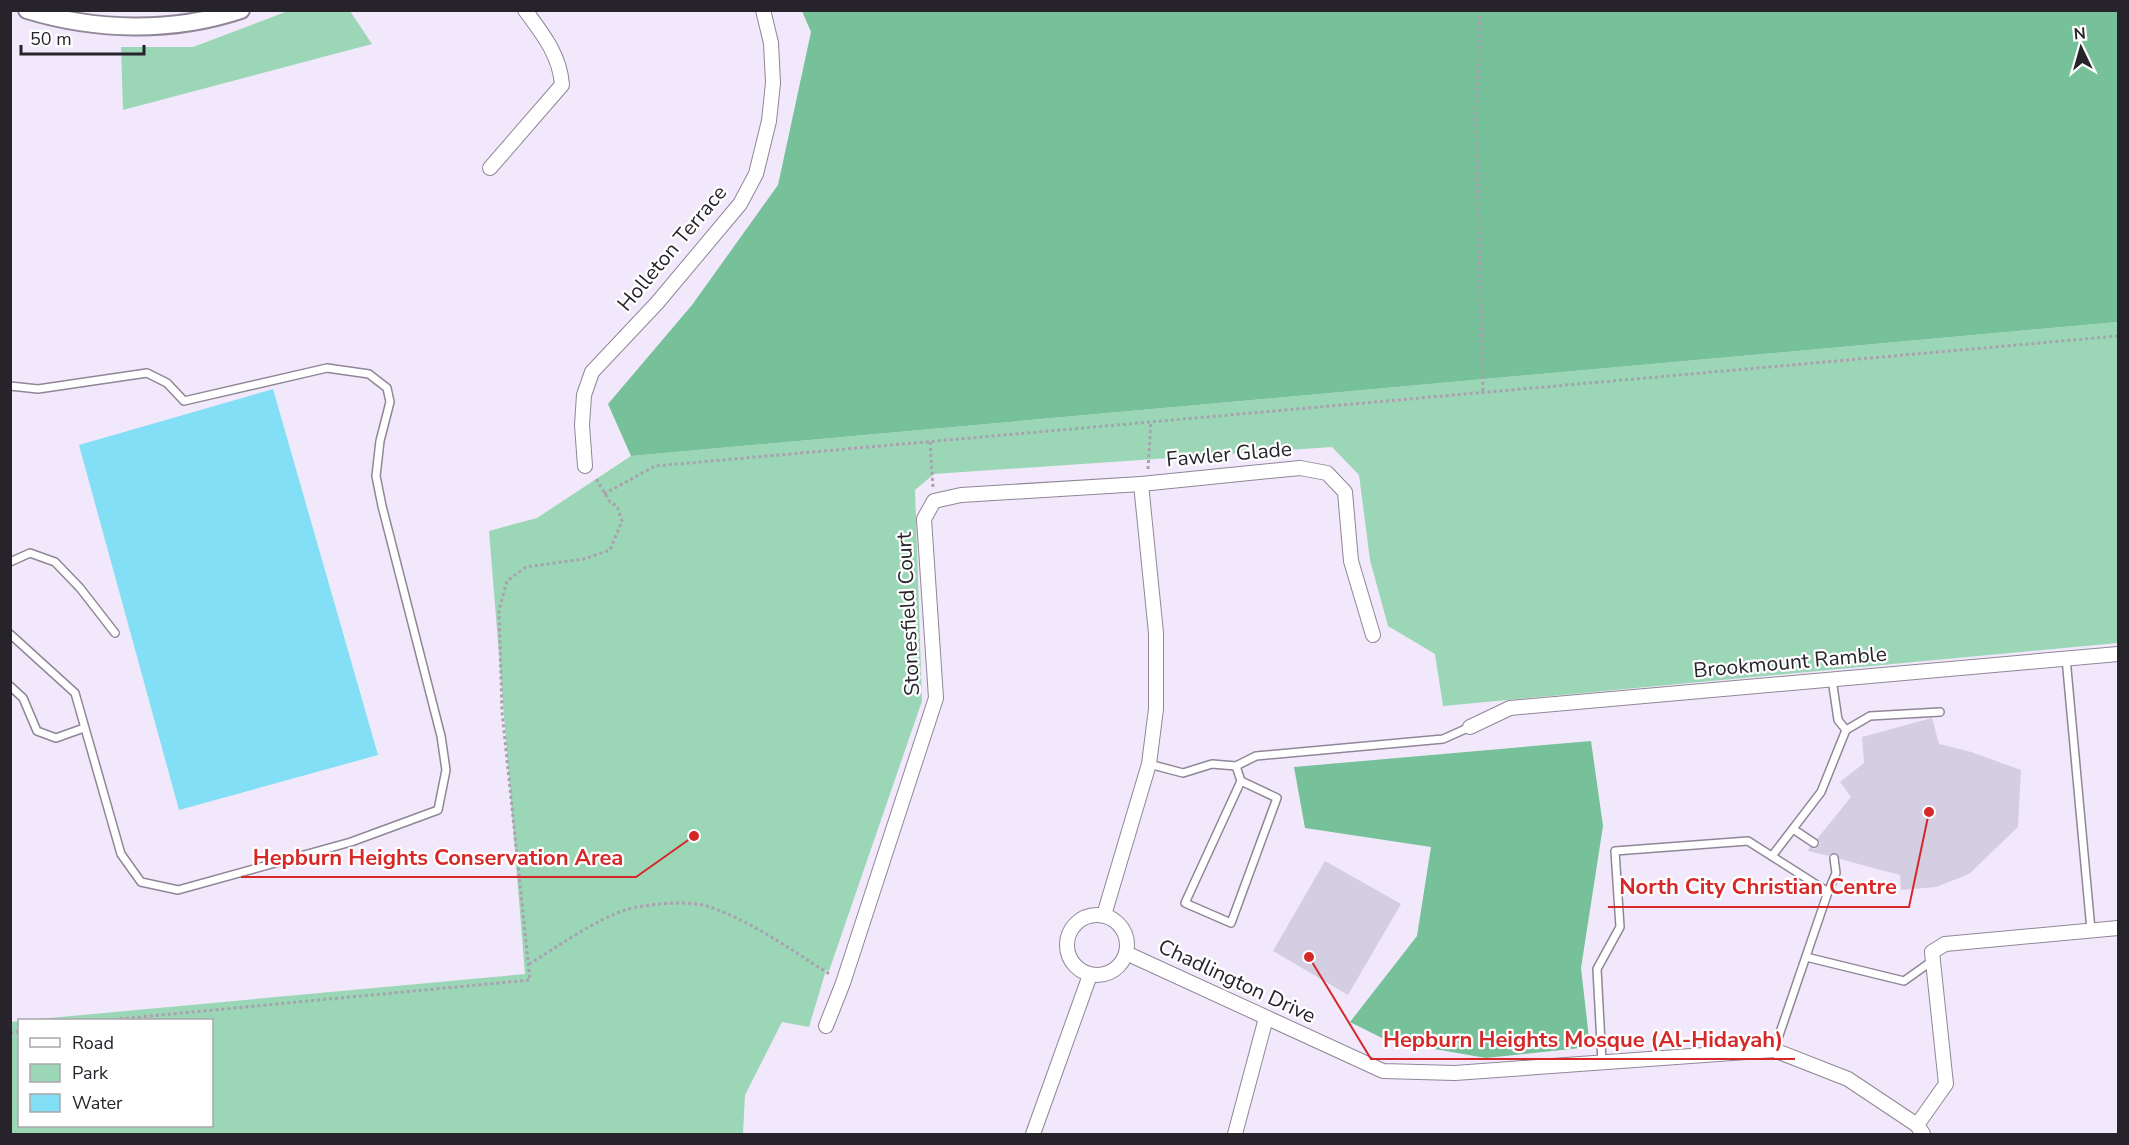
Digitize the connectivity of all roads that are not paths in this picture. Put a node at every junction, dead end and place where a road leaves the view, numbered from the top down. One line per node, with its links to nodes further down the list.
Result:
1 (27, 10): 2 (street)
2 (241, 10)
3 (525, 10): 5 (street)
4 (763, 10): 7 (street, Holleton Terrace)
5 (490, 168)
6 (10, 386): 18 (lane)
7 (585, 466)
8 (1141, 484): 12 (street, Fawler Glade); 21 (street); 37 (street, Stonesfield Court)
9 (10, 562): 10 (lane)
10 (115, 633)
11 (10, 634): 18 (lane)
12 (1373, 635)
13 (2118, 654): 14 (street, Brookmount Ramble)
14 (2066, 658): 15 (street, Brookmount Ramble); 31 (lane)
15 (1832, 679): 19 (street, Brookmount Ramble); 20 (lane)
16 (10, 686): 18 (lane)
17 (1940, 712): 20 (lane)
18 (84, 728)
19 (1470, 728): 22 (lane)
20 (1846, 730): 24 (lane)
21 (1149, 764): 22 (lane); 29 (street)
22 (1236, 766): 23 (lane)
23 (1241, 781): 23 (lane)
24 (1793, 829): 25 (lane); 26 (lane)
25 (1814, 843)
26 (1772, 856): 28 (lane); 39 (lane)
27 (1834, 858): 28 (lane)
28 (1828, 892): 33 (lane)
29 (1104, 915): 32 (street); 35 (street)
30 (2118, 928): 31 (street)
31 (2091, 930): 34 (street)
32 (1126, 953): 35 (street); 36 (street, Chadlington Drive)
33 (1806, 957): 34 (lane); 38 (lane)
34 (1933, 960): 40 (street)
35 (1090, 975): 41 (street)
36 (1266, 1018): 39 (street, Chadlington Drive); 42 (street)
37 (826, 1026)
38 (1774, 1050): 39 (street, Chadlington Drive); 40 (street, Chadlington Drive)
39 (1602, 1062)
40 (1920, 1130)
41 (1033, 1134)
42 (1235, 1134)

